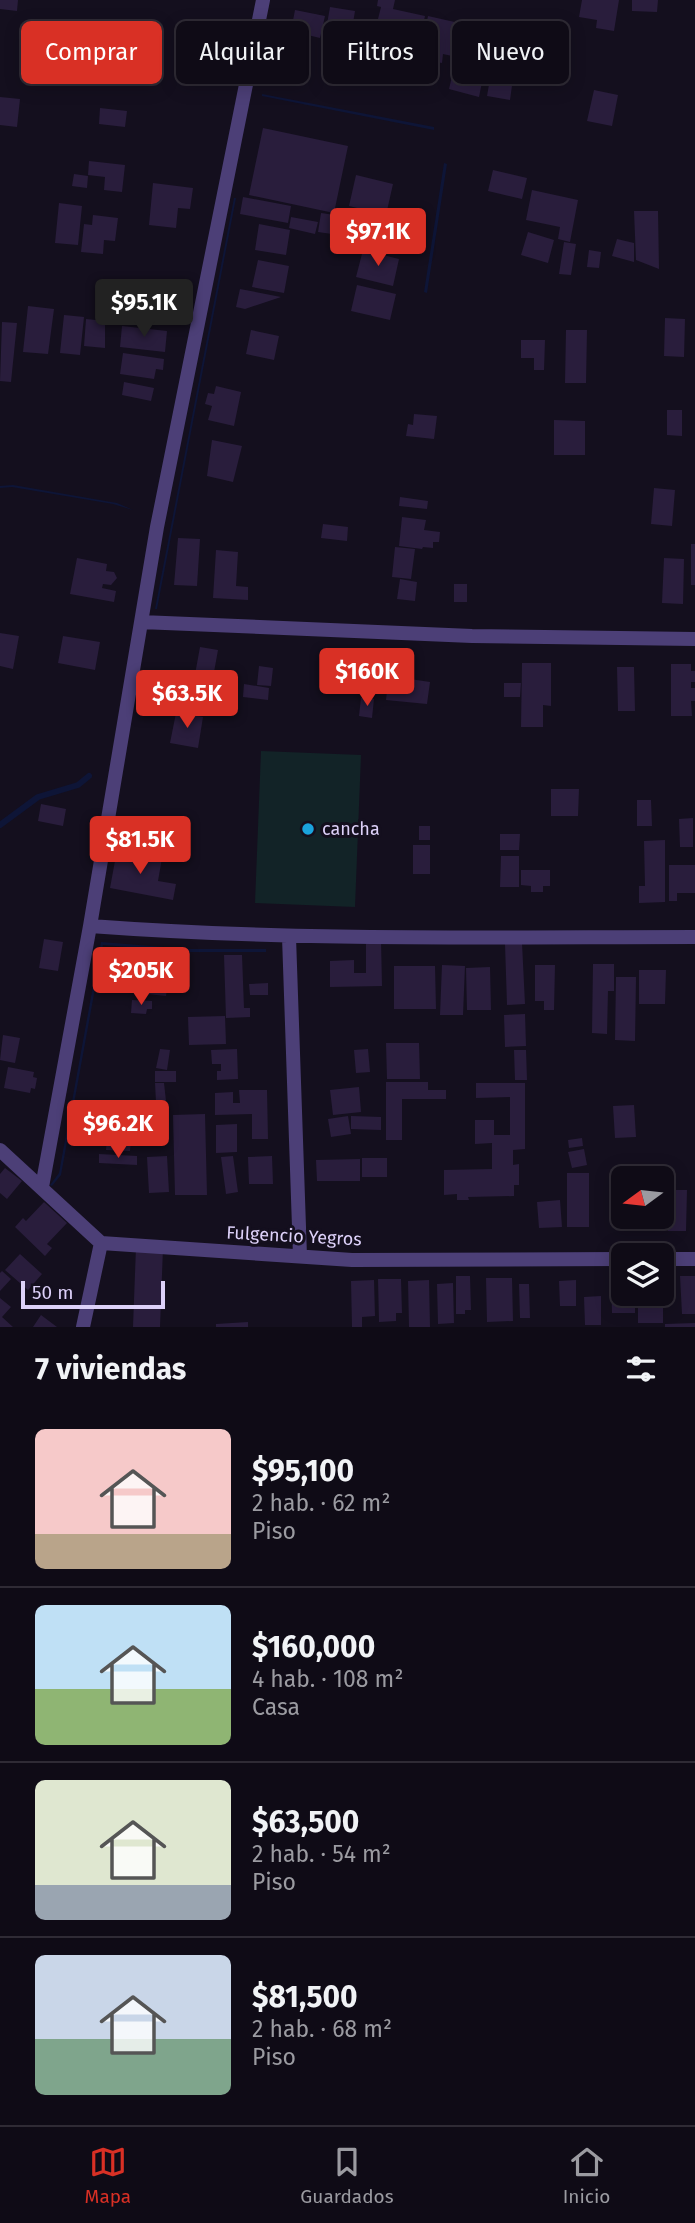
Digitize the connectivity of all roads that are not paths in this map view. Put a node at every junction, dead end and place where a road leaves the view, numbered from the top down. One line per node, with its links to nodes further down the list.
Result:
1 (263, 0): 2 (street)
2 (141, 622): 3 (street); 4 (street)
3 (695, 639)
4 (90, 926): 5 (street); 8 (street)
5 (289, 937): 6 (street); 10 (street)
6 (695, 937)
7 (0, 1150): 8 (street)
8 (42, 1187): 9 (street)
9 (101, 1243): 10 (street, Fulgencio Yegros); 14 (street)
10 (300, 1256): 11 (street, Fulgencio Yegros)
11 (611, 1259)
12 (674, 1259): 13 (street)
13 (695, 1259)
14 (83, 1327)

